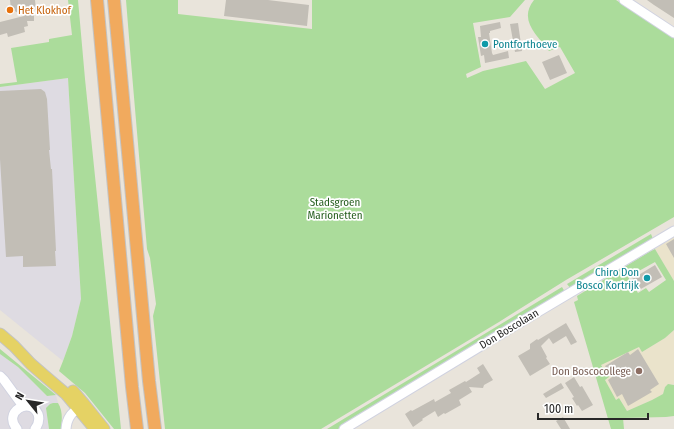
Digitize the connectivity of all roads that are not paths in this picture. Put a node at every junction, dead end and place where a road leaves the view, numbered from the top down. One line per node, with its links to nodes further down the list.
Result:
1 (97, 0): 15 (highway)
2 (114, 0): 16 (highway)
3 (624, 0): 4 (street)
4 (674, 33)
5 (674, 231): 17 (street, Don Boscolaan)
6 (0, 334): 9 (main road)
7 (0, 376): 8 (street)
8 (23, 406): 11 (street); 12 (street)
9 (84, 408): 10 (main road); 13 (street); 14 (main road)
10 (94, 427)
11 (17, 429)
12 (35, 429)
13 (66, 429)
14 (104, 429)
15 (137, 429)
16 (155, 429)
17 (344, 429)

